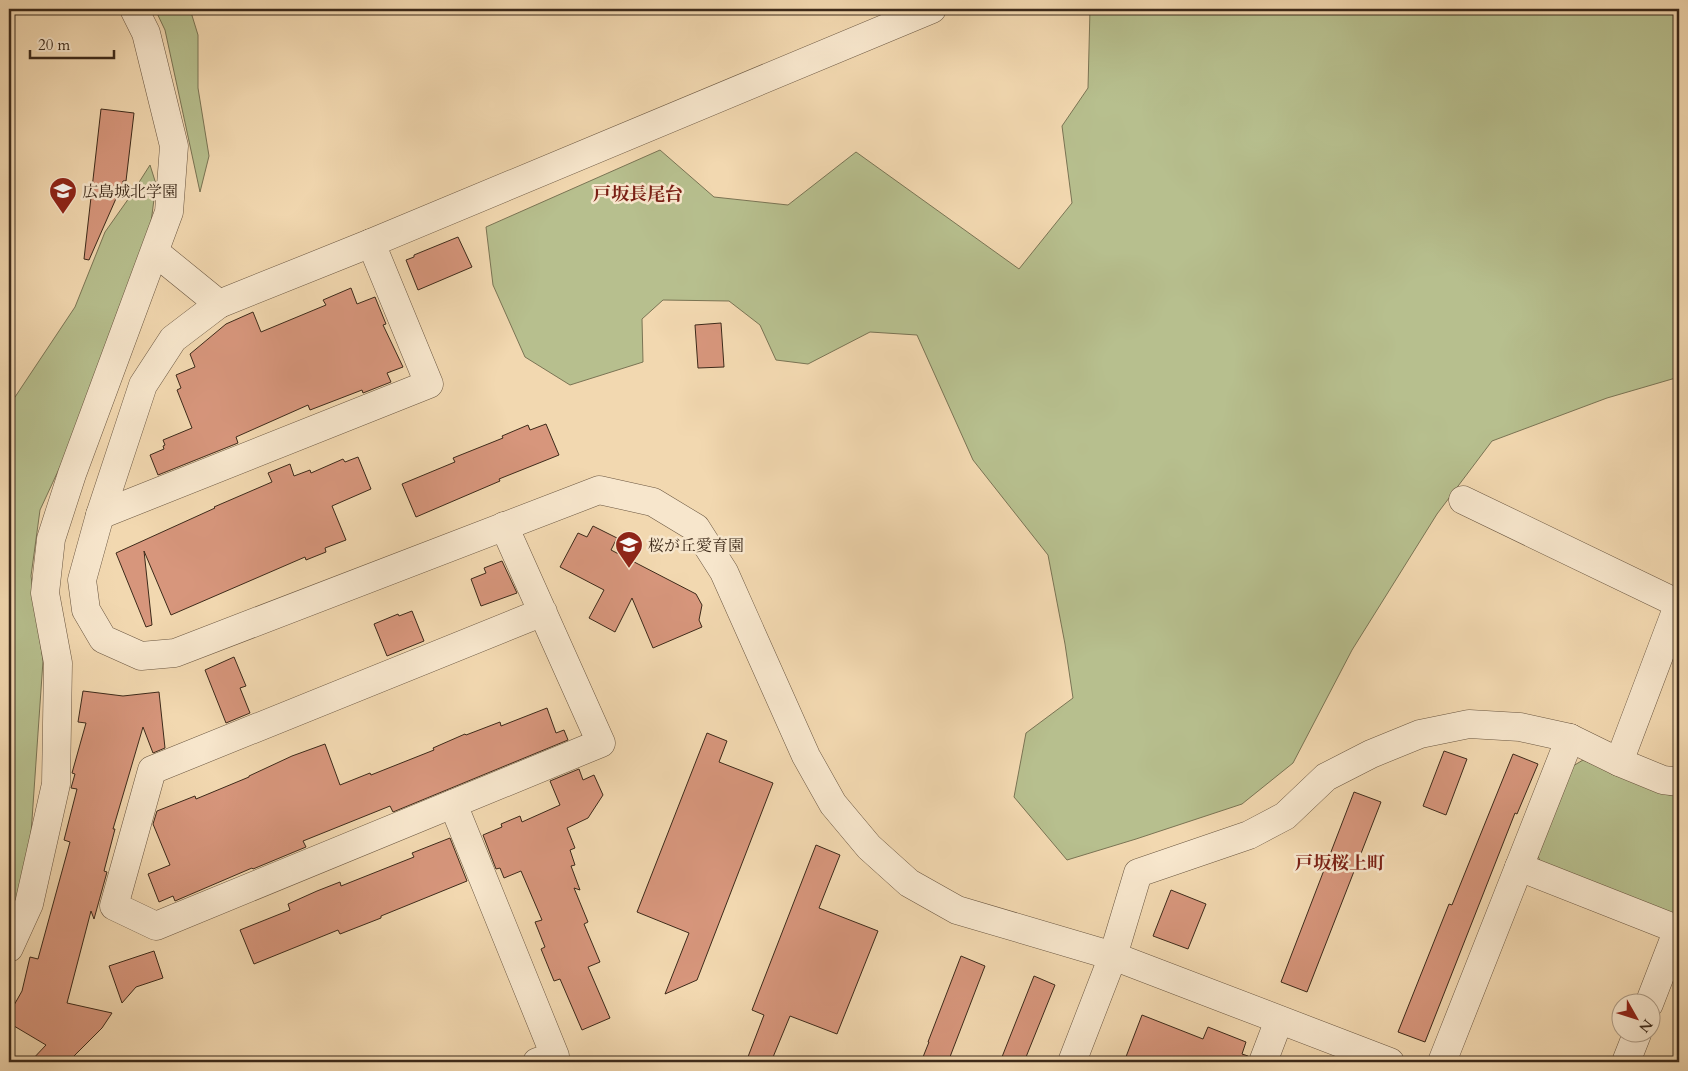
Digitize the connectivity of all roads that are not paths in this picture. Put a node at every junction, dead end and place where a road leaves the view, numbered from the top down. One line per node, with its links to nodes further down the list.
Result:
1 (134, 9): 4 (street)
2 (932, 9): 3 (street)
3 (371, 242): 5 (street); 7 (street)
4 (155, 252): 5 (street); 17 (street)
5 (219, 304): 7 (street)
6 (1463, 500): 9 (street)
7 (100, 515): 8 (street)
8 (504, 526): 10 (street); 18 (street)
9 (1679, 603): 12 (street)
10 (543, 612): 14 (street); 14 (street)
11 (1570, 738): 12 (street); 15 (street); 18 (street)
12 (1619, 762): 13 (street)
13 (1679, 782)
14 (452, 804): 22 (street)
15 (1519, 868): 16 (street); 26 (street)
16 (1678, 930): 19 (street)
17 (9, 948)
18 (1114, 956): 20 (street); 23 (street)
19 (1653, 994)
20 (1279, 1020): 24 (street); 25 (street)
21 (1633, 1044): 27 (street)
22 (538, 1062)
23 (1072, 1062)
24 (1263, 1062)
25 (1390, 1062)
26 (1442, 1062)
27 (1626, 1062)

